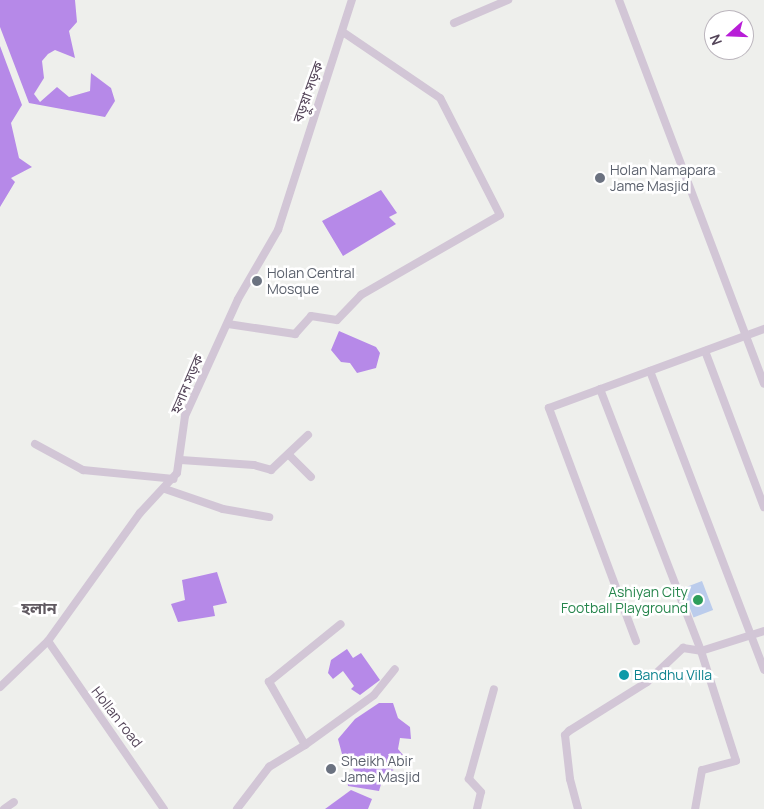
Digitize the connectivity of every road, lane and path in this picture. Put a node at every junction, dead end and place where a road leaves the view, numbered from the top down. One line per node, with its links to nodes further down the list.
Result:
1 (352, 0): 5 (street, বড়ুয়া সড়ক)
2 (508, 0): 4 (street)
3 (619, 0): 9 (street)
4 (454, 22)
5 (343, 32): 6 (street, বড়ুয়া সড়ক); 7 (street)
6 (290, 193): 7 (street, হলান সড়ক)
7 (228, 324): 17 (street, হলান সড়ক)
8 (764, 329): 9 (street)
9 (746, 335): 10 (street); 12 (street)
10 (705, 351): 11 (street); 21 (street)
11 (650, 371): 13 (street); 25 (street)
12 (764, 384)
13 (600, 389): 27 (street); 28 (street)
14 (308, 435): 16 (street)
15 (35, 444): 19 (street)
16 (289, 455): 17 (street); 18 (street)
17 (181, 460): 19 (street, হলান সড়ক)
18 (311, 477)
19 (174, 479): 20 (street, হলান সড়ক)
20 (165, 489): 22 (street); 26 (street, হলান সড়ক)
21 (764, 507)
22 (269, 517)
23 (340, 624): 33 (street)
24 (764, 631): 25 (street)
25 (752, 636): 28 (street); 30 (street)
26 (48, 641): 31 (street, হলান সড়ক); 36 (street, Hollan road)
27 (636, 641)
28 (700, 651): 39 (street); 40 (street)
29 (395, 669): 33 (street)
30 (764, 670)
31 (0, 687)
32 (494, 689): 38 (street)
33 (305, 745): 37 (street)
34 (14, 802): 35 (street)
35 (4, 809)
36 (164, 809)
37 (237, 809)
38 (477, 809)
39 (578, 809)
40 (695, 809)

